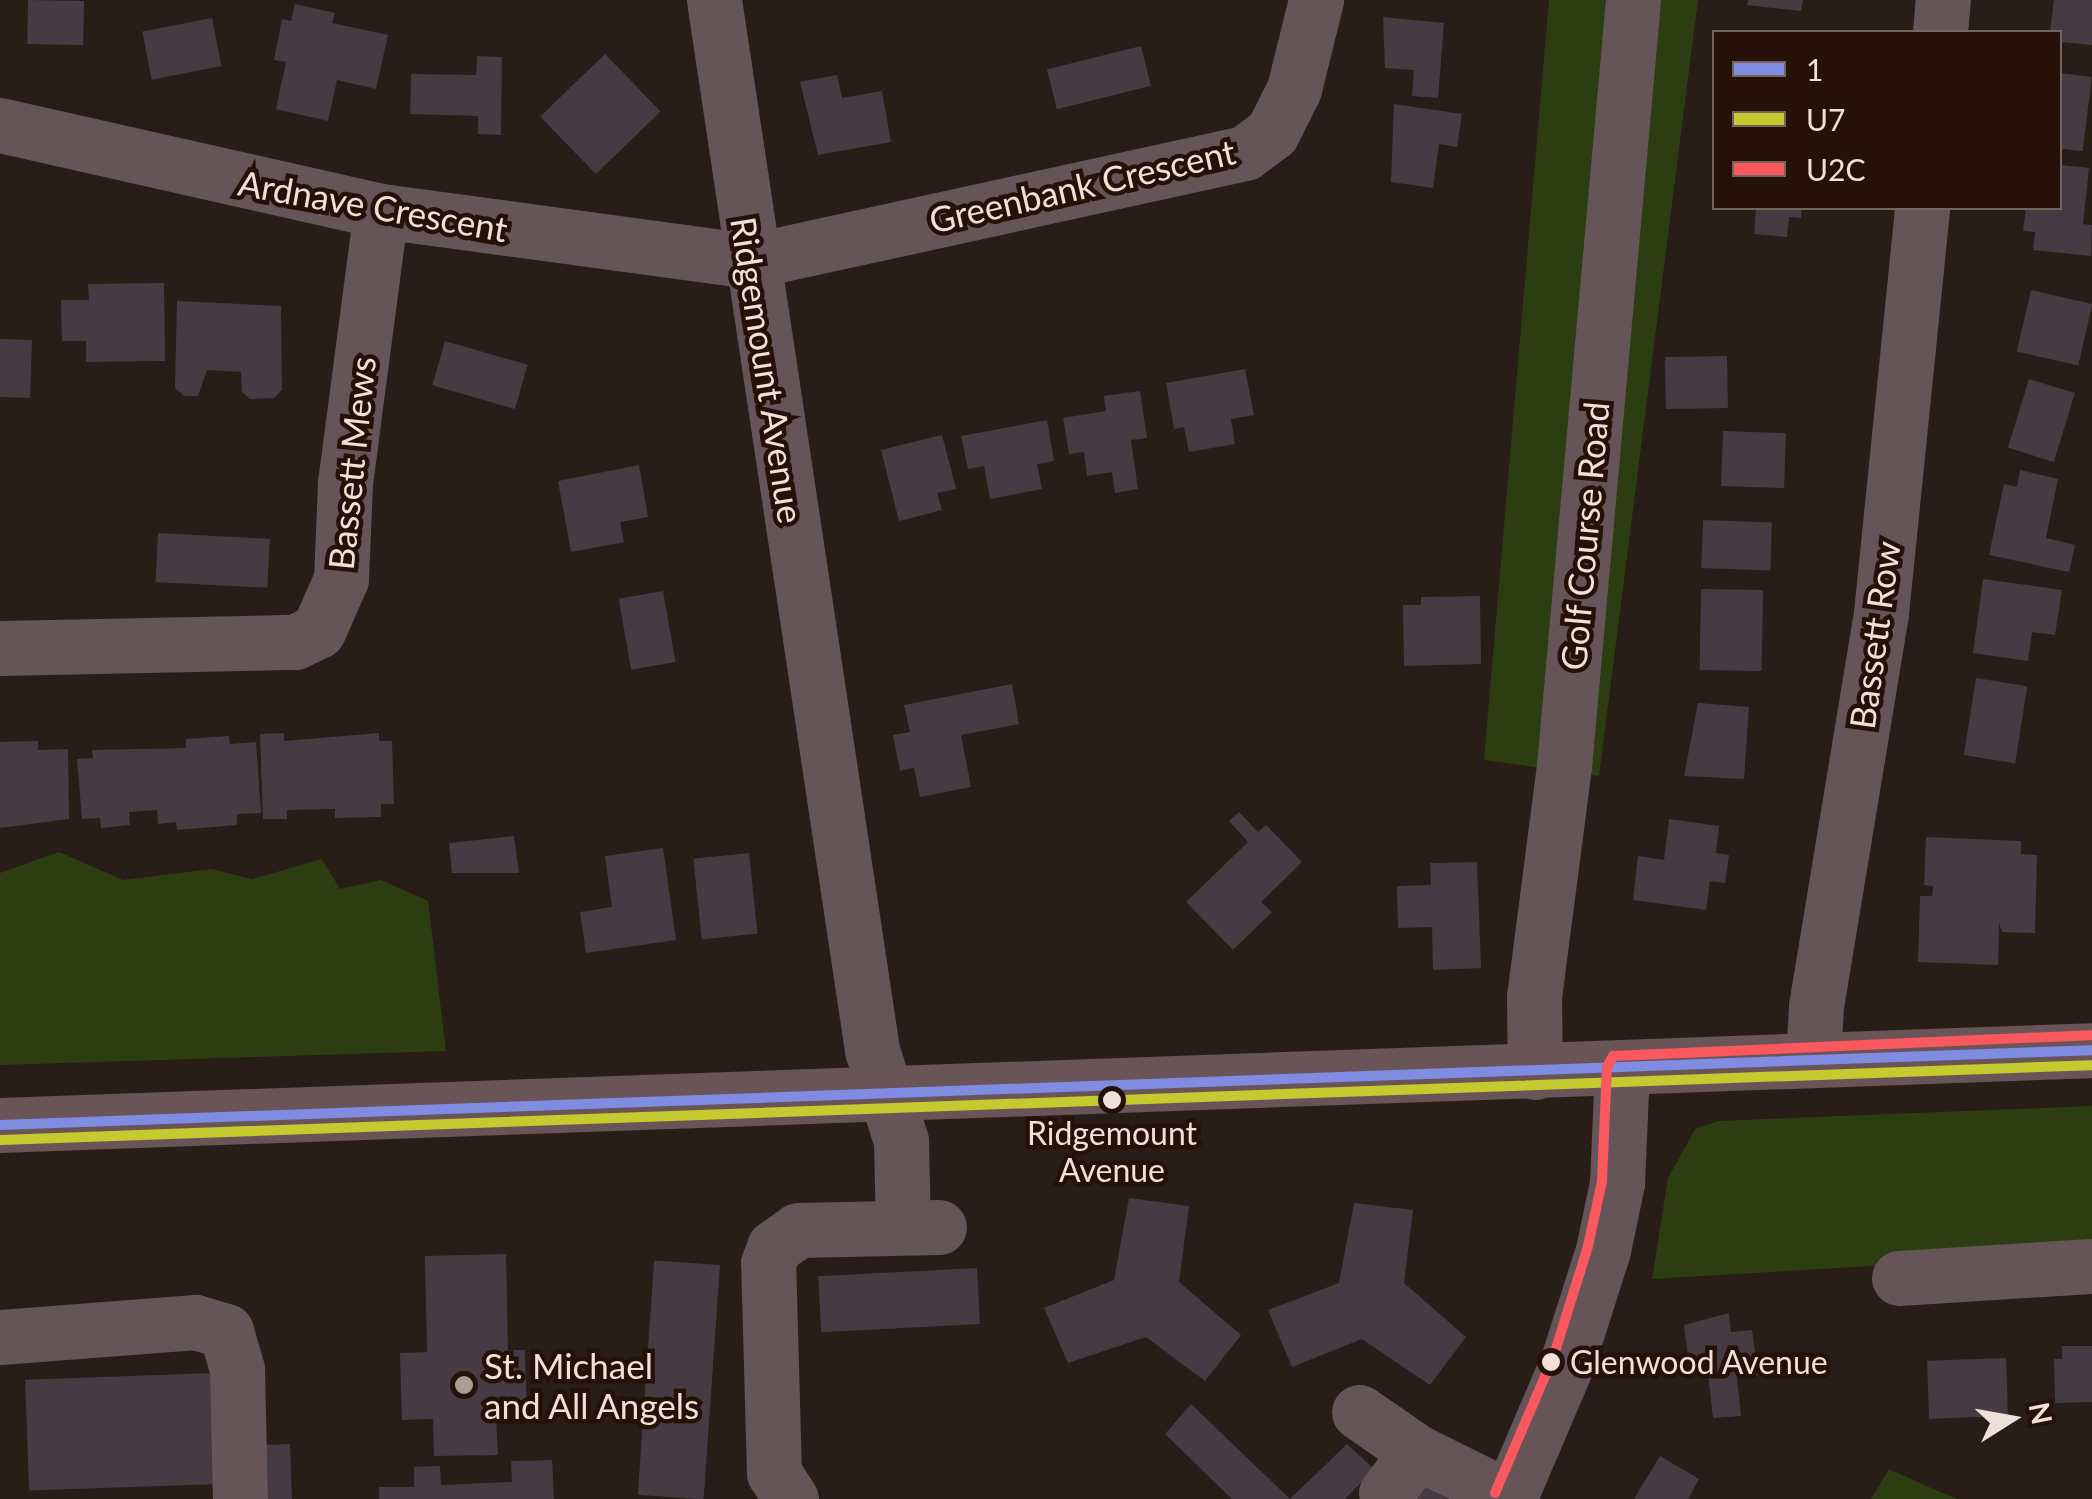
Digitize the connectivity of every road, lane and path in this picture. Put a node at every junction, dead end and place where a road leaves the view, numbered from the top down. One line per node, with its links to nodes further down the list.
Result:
1 (714, 0): 9 (street, Ridgemount Avenue)
2 (1316, 0): 9 (street, Greenbank Crescent)
3 (1633, 0): 14 (street, Golf Course Road)
4 (1943, 0): 5 (street)
5 (1940, 30)
6 (0, 125): 8 (street, Ardnave Crescent)
7 (1922, 210): 12 (street, Bassett Row)
8 (381, 211): 9 (street, Ardnave Crescent); 10 (street, Bassett Mews)
9 (751, 261): 15 (street, Ridgemount Avenue)
10 (0, 648)
11 (2092, 1050): 12 (main road)
12 (1814, 1060): 13 (main road)
13 (1622, 1068): 14 (main road); 23 (street)
14 (1535, 1072): 15 (main road)
15 (888, 1093): 16 (main road); 22 (street, Ridgemount Avenue)
16 (0, 1125)
17 (2092, 1266): 18 (street)
18 (1900, 1278)
19 (0, 1337): 21 (street)
20 (1359, 1412): 23 (street)
21 (240, 1499)
22 (792, 1499)
23 (1510, 1499)

